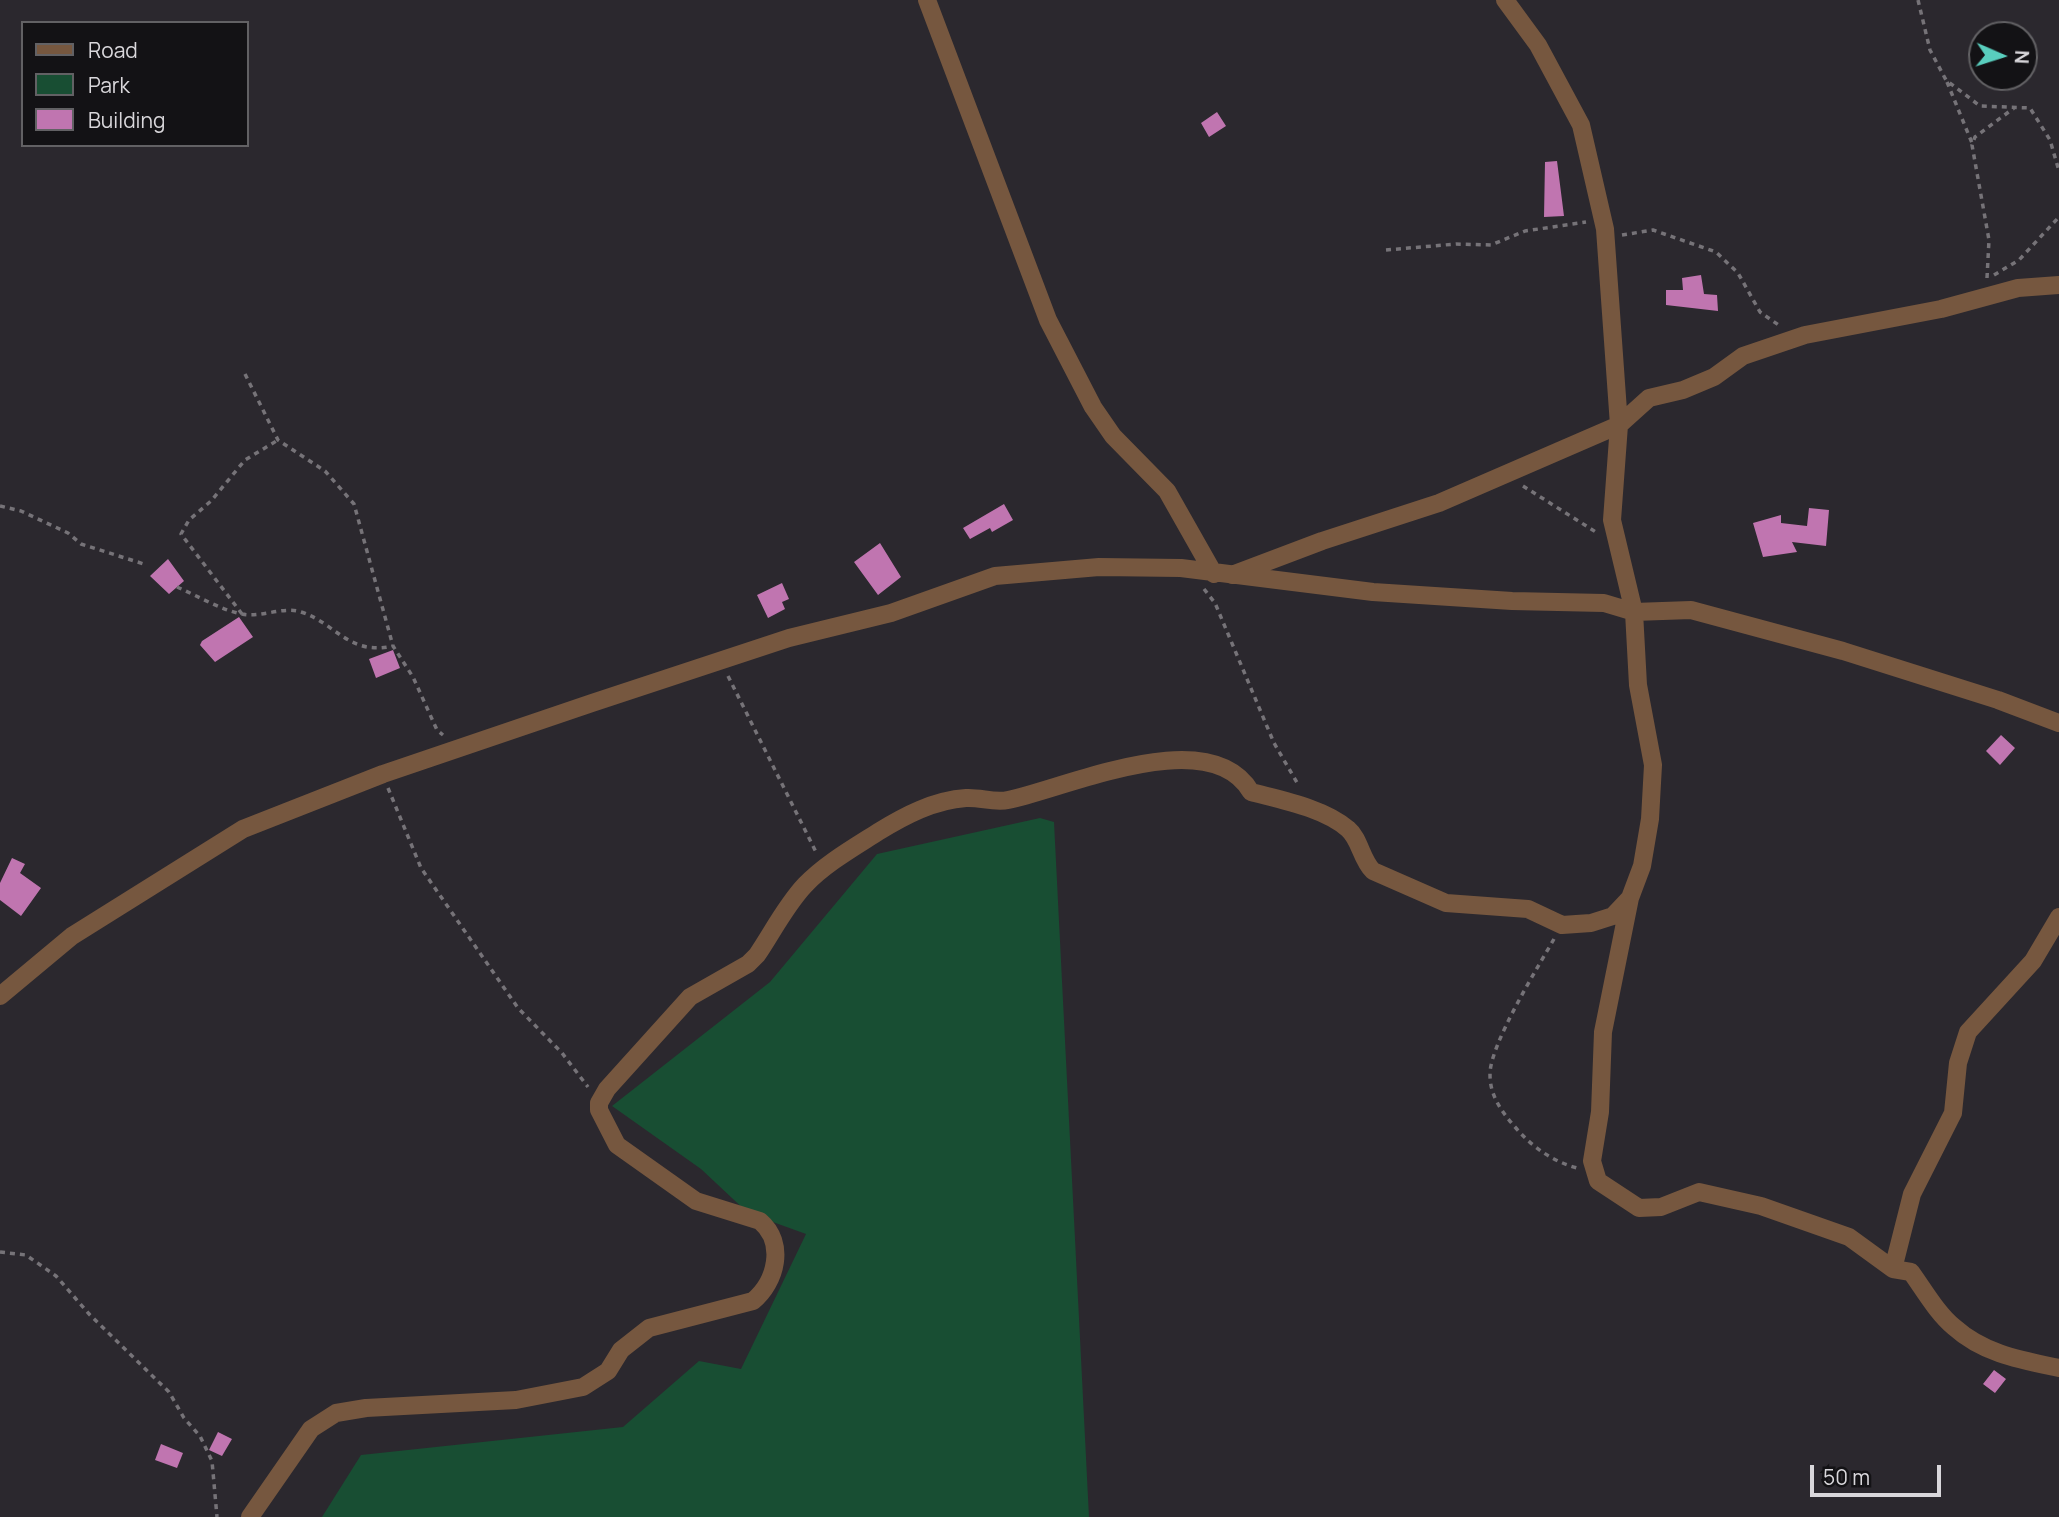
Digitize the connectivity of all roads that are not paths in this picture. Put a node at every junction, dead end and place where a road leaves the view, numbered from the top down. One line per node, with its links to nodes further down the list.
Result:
1 (928, 0): 5 (street)
2 (1505, 0): 4 (street)
3 (2059, 285): 4 (street)
4 (1619, 425): 5 (street); 6 (street)
5 (1223, 575): 6 (street); 10 (street)
6 (1634, 612): 7 (street); 8 (street)
7 (2059, 723)
8 (1630, 898): 11 (street); 13 (street)
9 (2059, 917): 11 (street)
10 (0, 996)
11 (1893, 1269): 12 (street)
12 (2059, 1368)
13 (250, 1517)

